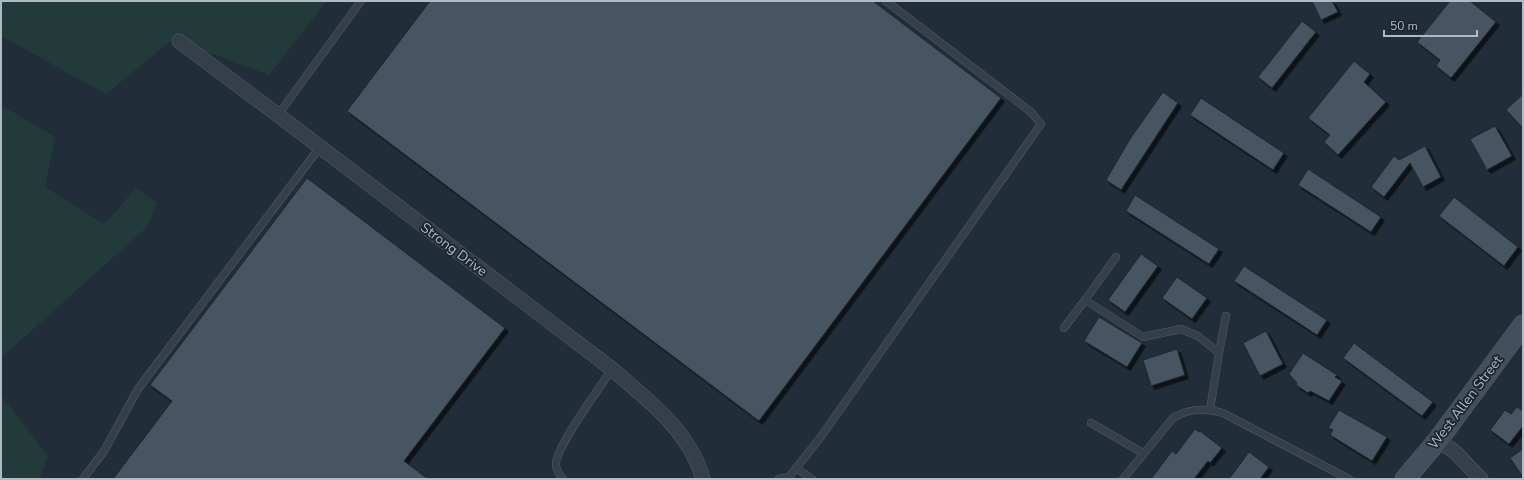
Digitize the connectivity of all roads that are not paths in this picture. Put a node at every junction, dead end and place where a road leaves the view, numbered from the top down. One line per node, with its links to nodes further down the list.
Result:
1 (361, 1): 4 (lane)
2 (886, 1): 17 (lane)
3 (179, 41): 4 (street, Strong Drive)
4 (278, 115): 5 (street, Strong Drive)
5 (320, 147): 12 (street, Strong Drive); 18 (lane)
6 (1116, 257): 7 (lane)
7 (1085, 300): 10 (lane); 11 (lane)
8 (1226, 316): 11 (lane)
9 (1523, 325): 15 (street, West Allen Street)
10 (1064, 328)
11 (1219, 353): 13 (lane)
12 (612, 369): 19 (lane); 20 (street, Strong Drive)
13 (1210, 410): 16 (lane); 24 (lane)
14 (1091, 423): 16 (lane)
15 (1438, 440): 25 (street, West Allen Street); 26 (street)
16 (1143, 453): 23 (lane)
17 (796, 468): 21 (lane); 22 (lane)
18 (84, 479)
19 (563, 479)
20 (703, 479)
21 (779, 479)
22 (812, 479)
23 (1123, 479)
24 (1349, 479)
25 (1405, 479)
26 (1481, 479)

